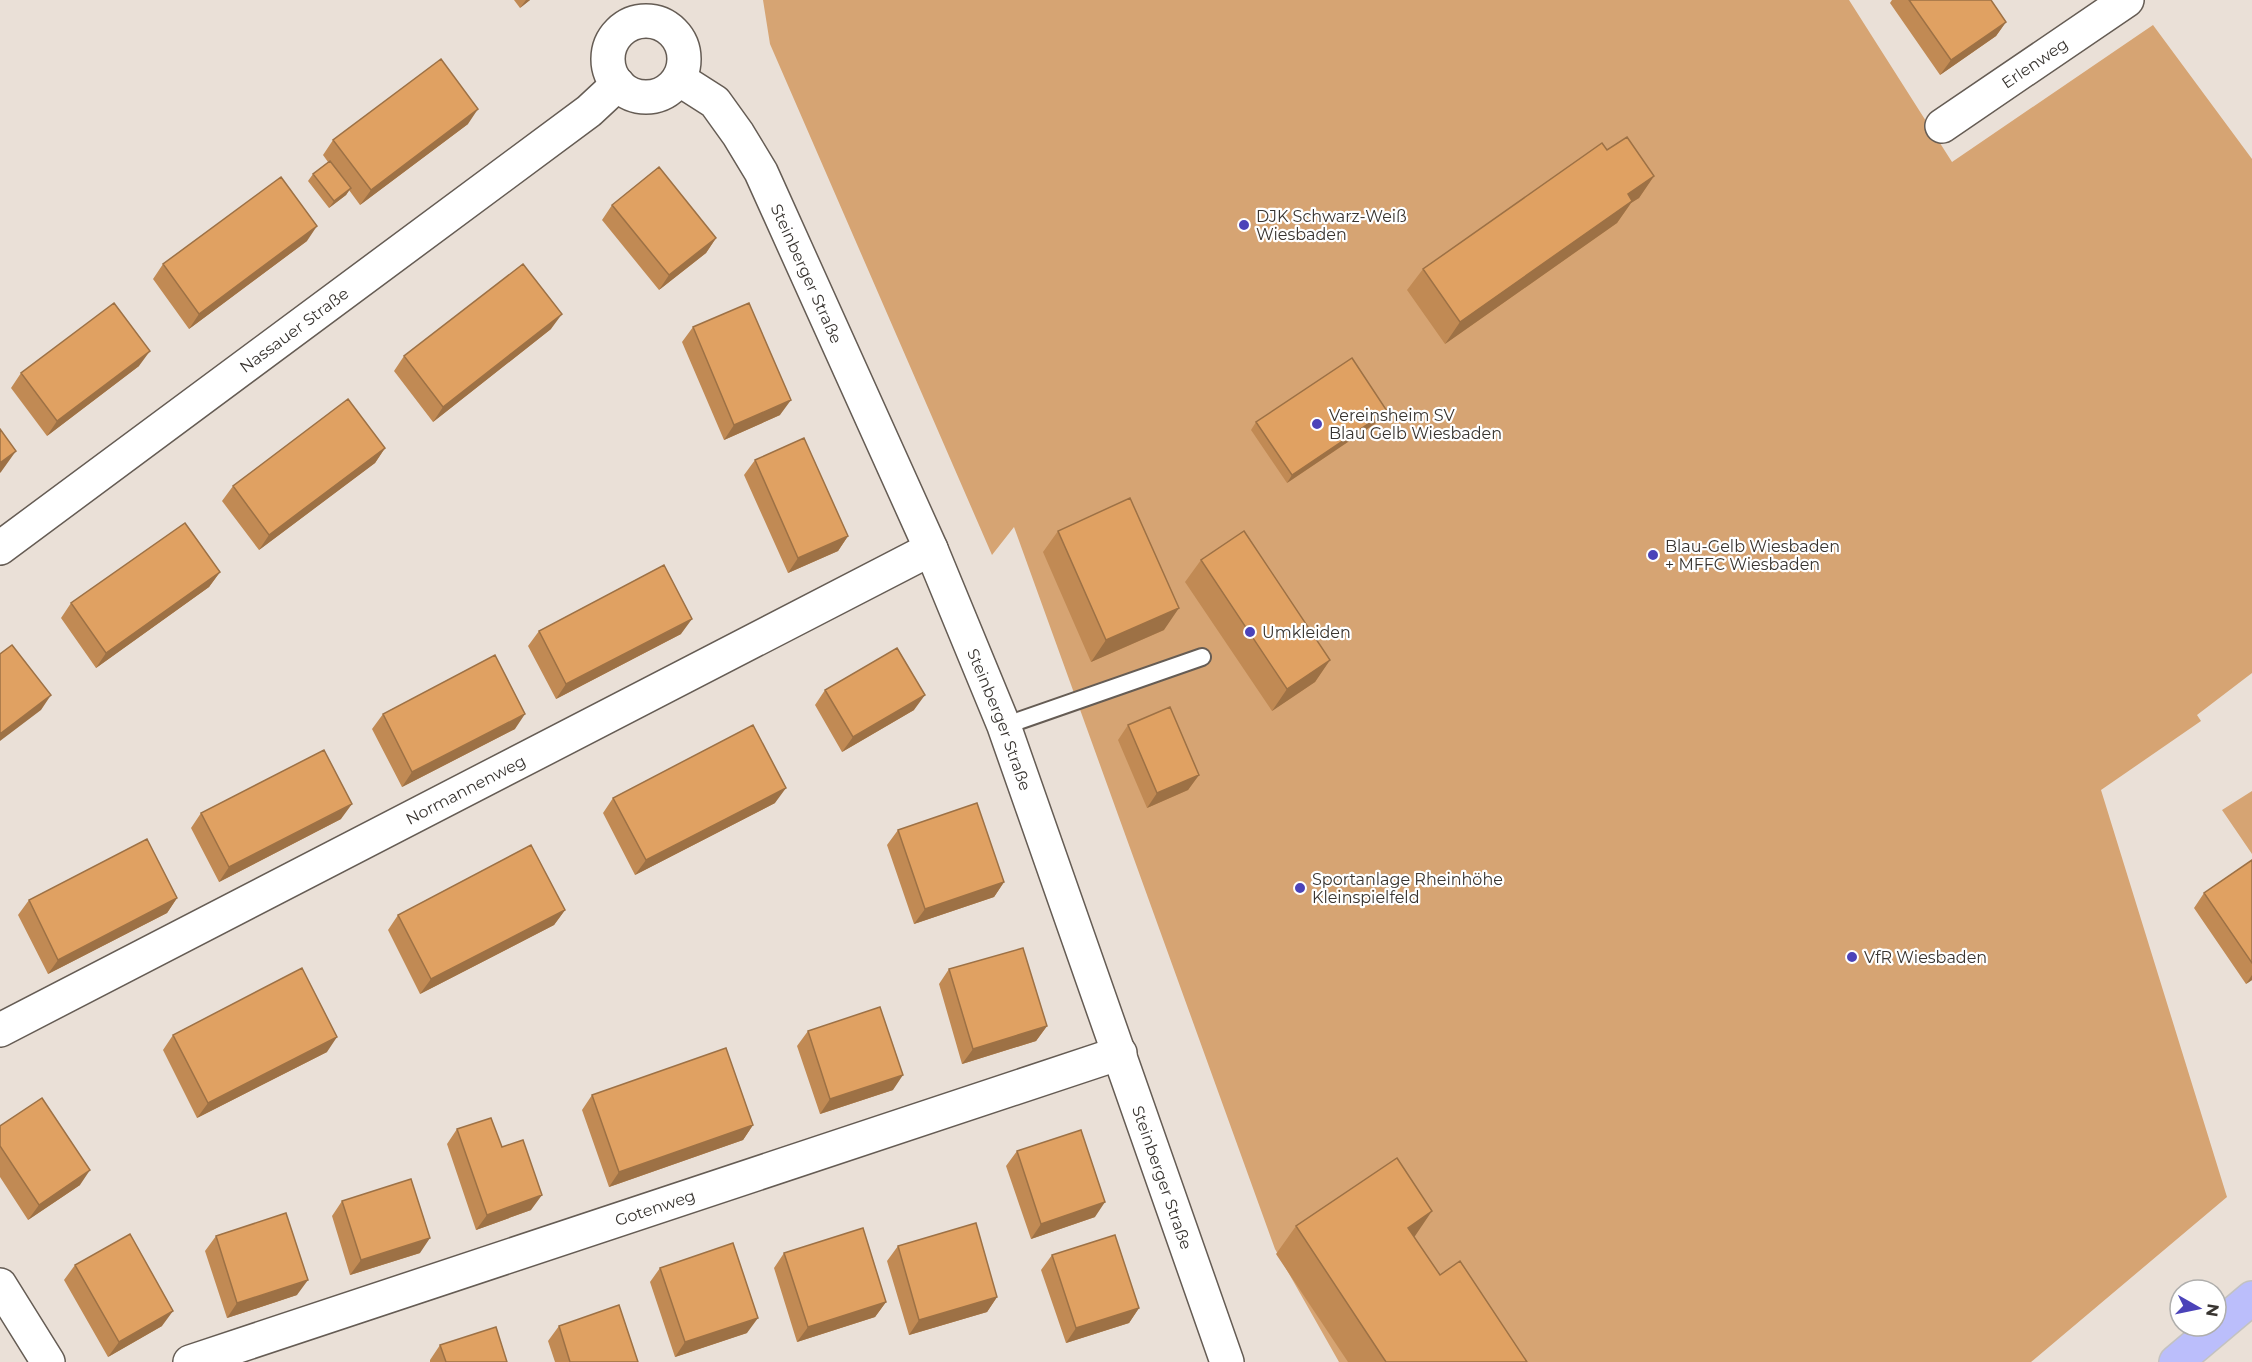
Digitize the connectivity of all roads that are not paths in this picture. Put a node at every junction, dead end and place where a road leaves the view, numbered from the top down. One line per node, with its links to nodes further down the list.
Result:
1 (2127, 0): 5 (street, Erlenweg)
2 (654, 11): 3 (street); 4 (street)
3 (679, 79): 4 (street); 7 (street, Steinberger Straße)
4 (618, 84): 6 (street, Nassauer Straße)
5 (1942, 126)
6 (0, 548)
7 (931, 549): 9 (street, Steinberger Straße); 10 (street, Normannenweg)
8 (1202, 657): 9 (lane)
9 (1004, 726): 11 (street, Steinberger Straße)
10 (0, 1030)
11 (1120, 1053): 15 (street, Gotenweg); 16 (street, Steinberger Straße)
12 (0, 1285): 14 (street)
13 (2252, 1298): 17 (main road)
14 (48, 1362)
15 (190, 1362)
16 (1227, 1362)
17 (2176, 1362)

